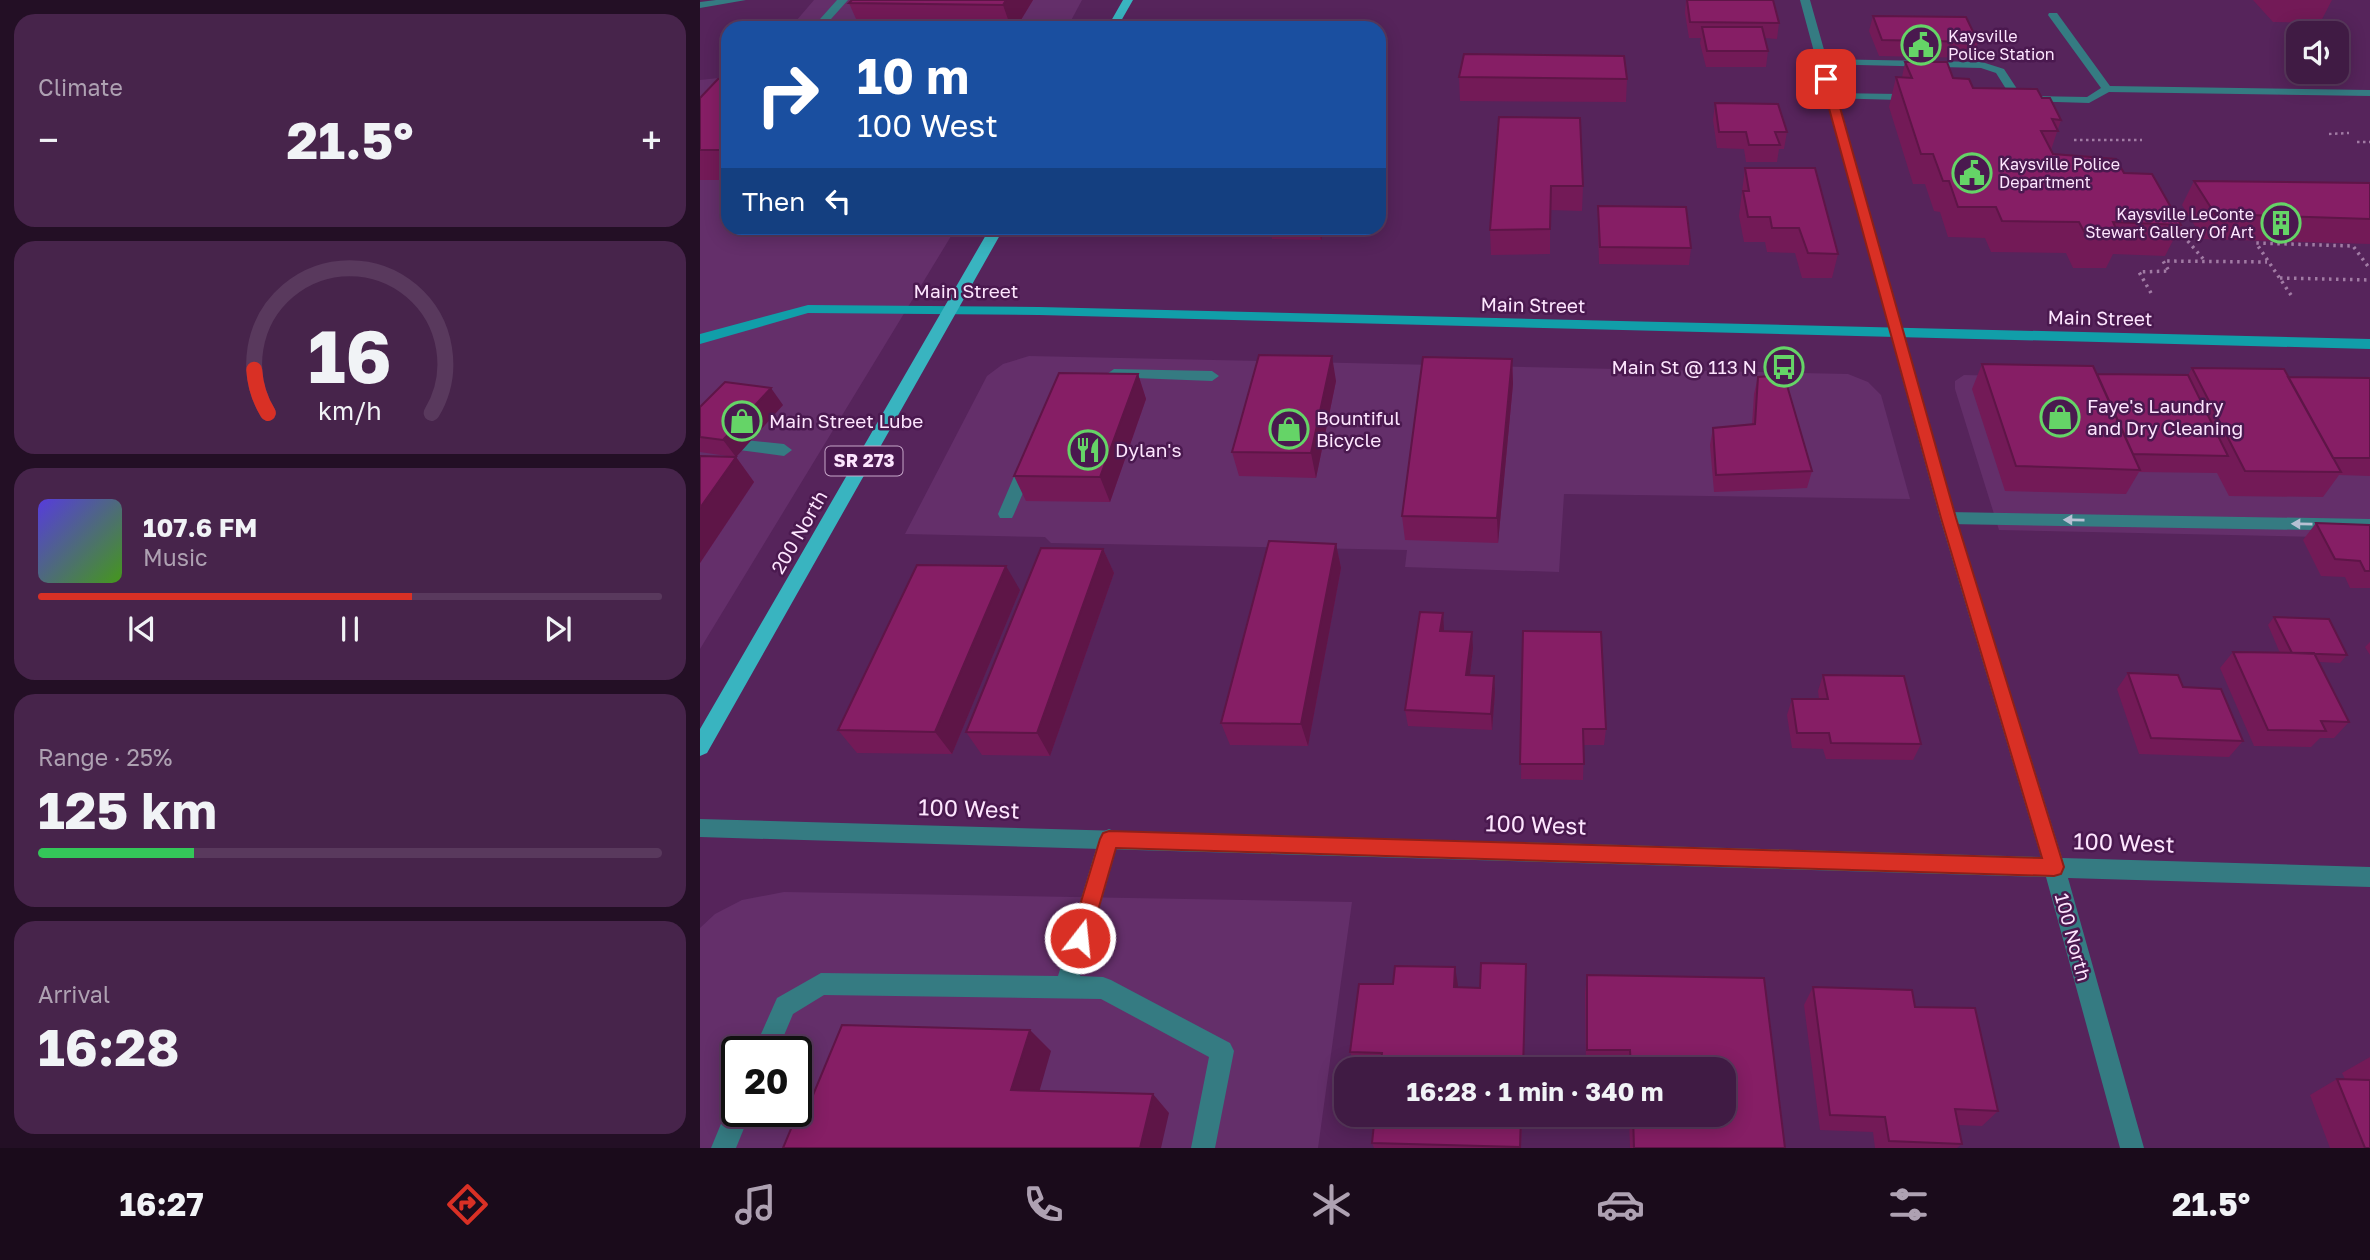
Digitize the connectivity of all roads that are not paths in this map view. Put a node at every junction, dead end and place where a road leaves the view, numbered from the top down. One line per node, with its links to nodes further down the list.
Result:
1 (741, 0): 5 (street)
2 (843, 0): 7 (street)
3 (1128, 0): 8 (main road)
4 (1805, 0): 9 (street, 100 North)
5 (700, 5)
6 (2053, 15): 10 (street)
7 (824, 21)
8 (1116, 21)
9 (1822, 62): 10 (street); 12 (street, 100 North)
10 (2107, 89): 11 (street)
11 (2370, 93)
12 (1831, 96): 13 (street); 16 (street, 100 North)
13 (1900, 97)
14 (993, 235): 15 (main road, 200 North)
15 (950, 310): 16 (main road, Main Street); 17 (main road, Main Street); 27 (main road, 200 North / SR 273)
16 (1897, 333): 18 (main road, Main Street); 25 (street, 100 North)
17 (700, 339)
18 (2370, 344)
19 (1093, 374): 20 (street)
20 (1212, 376)
21 (745, 446): 22 (street)
22 (784, 450)
23 (1033, 450): 24 (street)
24 (1006, 514)
25 (1948, 518): 26 (street, one-way to 25); 30 (street, 100 North)
26 (2370, 525)
27 (700, 747)
28 (700, 828): 29 (street, 100 West)
29 (1109, 839): 30 (street, 100 West); 32 (street)
30 (2054, 867): 31 (street, 100 West); 37 (street, 100 North)
31 (2370, 877)
32 (1066, 987): 33 (street); 36 (street)
33 (772, 1036)
34 (732, 1127): 35 (street)
35 (723, 1148)
36 (1203, 1148)
37 (2132, 1148)

